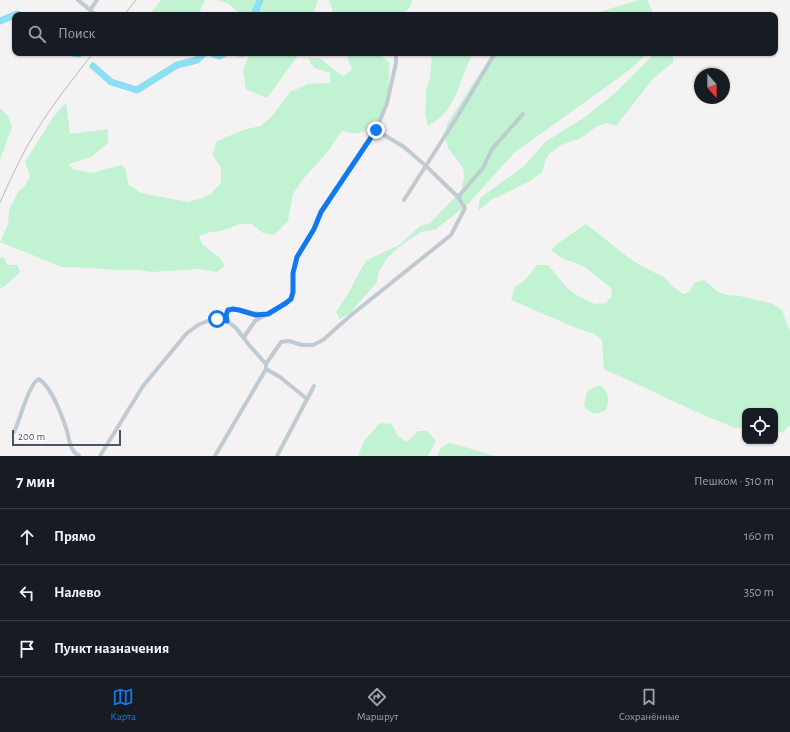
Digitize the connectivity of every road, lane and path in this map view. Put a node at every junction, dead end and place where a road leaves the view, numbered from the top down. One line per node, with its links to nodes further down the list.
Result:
1 (78, 0): 3 (street)
2 (97, 0): 3 (street)
3 (90, 10): 4 (street)
4 (92, 12)
5 (396, 56): 8 (street)
6 (493, 56): 9 (street)
7 (523, 114): 10 (street)
8 (376, 130): 9 (street); 12 (street)
9 (426, 166): 10 (street); 11 (street)
10 (458, 197): 15 (street)
11 (404, 200)
12 (268, 314): 13 (street); 14 (street)
13 (227, 321): 14 (street); 20 (street)
14 (244, 337): 15 (street)
15 (266, 366): 17 (street); 21 (street)
16 (314, 386): 17 (street)
17 (307, 399): 22 (street)
18 (14, 432): 19 (street)
19 (79, 456)
20 (100, 456)
21 (215, 456)
22 (277, 456)

